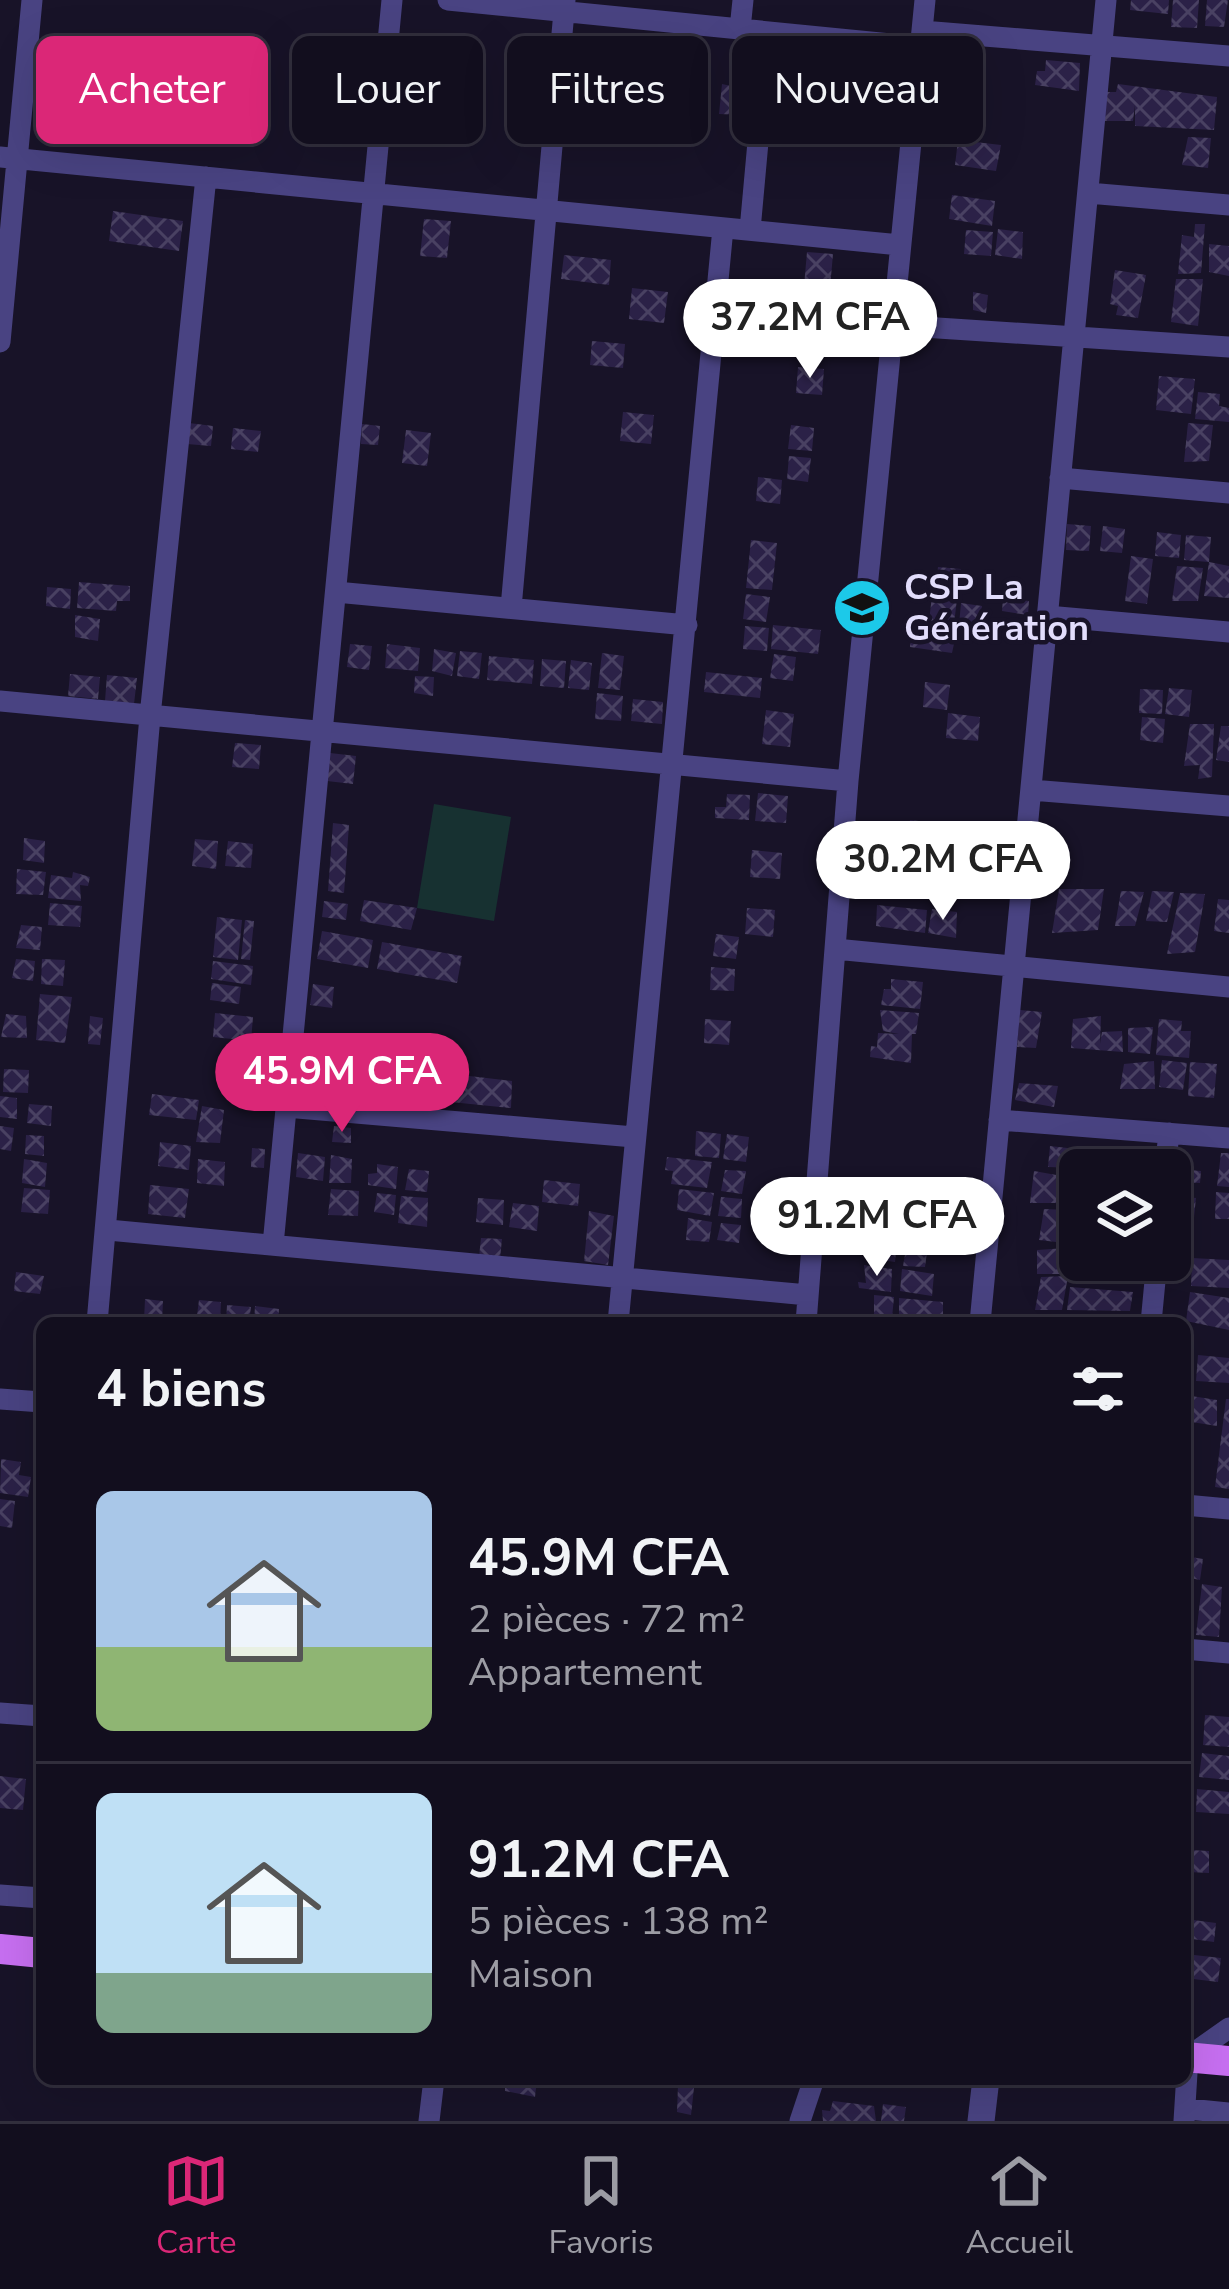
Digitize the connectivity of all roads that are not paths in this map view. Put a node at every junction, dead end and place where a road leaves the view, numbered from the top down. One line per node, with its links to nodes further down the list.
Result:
1 (32, 0): 16 (street)
2 (392, 0): 18 (street)
3 (448, 0): 7 (street)
4 (743, 0): 8 (street)
5 (925, 0): 11 (street)
6 (1106, 0): 13 (street)
7 (564, 6): 8 (street); 21 (street)
8 (740, 29): 9 (street)
9 (768, 32): 10 (street); 23 (street)
10 (855, 36)
11 (921, 36)
12 (983, 41): 13 (street)
13 (1102, 45): 14 (street); 19 (street)
14 (1229, 56)
15 (910, 144): 24 (street)
16 (9, 158): 17 (street); 27 (street)
17 (206, 177): 18 (street); 37 (street)
18 (374, 193): 21 (street); 31 (street)
19 (1088, 194): 20 (street); 26 (street)
20 (1229, 205)
21 (546, 211): 22 (street); 32 (street)
22 (723, 228): 23 (street); 34 (street)
23 (750, 230): 24 (street)
24 (900, 245): 25 (street)
25 (892, 325): 26 (street); 40 (street)
26 (1074, 337): 28 (street); 29 (street)
27 (0, 342)
28 (1229, 347)
29 (1060, 478): 30 (street); 33 (street)
30 (1229, 493)
31 (336, 592): 32 (street); 38 (street)
32 (511, 608): 34 (street)
33 (1047, 616): 35 (street); 41 (street)
34 (687, 626): 39 (street)
35 (1229, 632)
36 (0, 701): 37 (street)
37 (151, 716): 38 (street); 52 (street)
38 (322, 732): 39 (street); 46 (street)
39 (672, 766): 40 (street); 49 (street)
40 (848, 781): 43 (street)
41 (1031, 790): 42 (street); 44 (street)
42 (1229, 806)
43 (835, 949): 44 (street); 56 (street)
44 (1014, 966): 45 (street); 47 (street)
45 (1229, 987)
46 (286, 1107): 49 (street); 53 (street)
47 (999, 1120): 48 (street); 60 (street)
48 (1168, 1133): 50 (street); 51 (street)
49 (634, 1137): 54 (street)
50 (1229, 1138)
51 (1167, 1149)
52 (108, 1230): 53 (street); 57 (street)
53 (273, 1245): 54 (street)
54 (622, 1277): 56 (street); 58 (street)
55 (1155, 1281): 61 (street)
56 (808, 1295): 59 (street)
57 (98, 1317)
58 (619, 1317)
59 (806, 1317)
60 (981, 1317)
61 (1152, 1317)
62 (0, 1399): 63 (street)
63 (36, 1402)
64 (1191, 1506): 65 (street)
65 (1229, 1509)
66 (1191, 1650): 67 (street)
67 (1229, 1653)
68 (0, 1713): 69 (street)
69 (36, 1716)
70 (0, 1894): 71 (street)
71 (36, 1897)
72 (0, 1949): 73 (main road)
73 (36, 1952)
74 (1229, 2028): 75 (street)
75 (1191, 2054)
76 (1191, 2057): 77 (main road)
77 (1229, 2061)
78 (433, 2085): 84 (street)
79 (812, 2085): 85 (street)
80 (985, 2085): 86 (street)
81 (1187, 2085): 83 (street)
82 (1229, 2113): 83 (street)
83 (1186, 2115)
84 (429, 2121)
85 (800, 2121)
86 (981, 2121)

